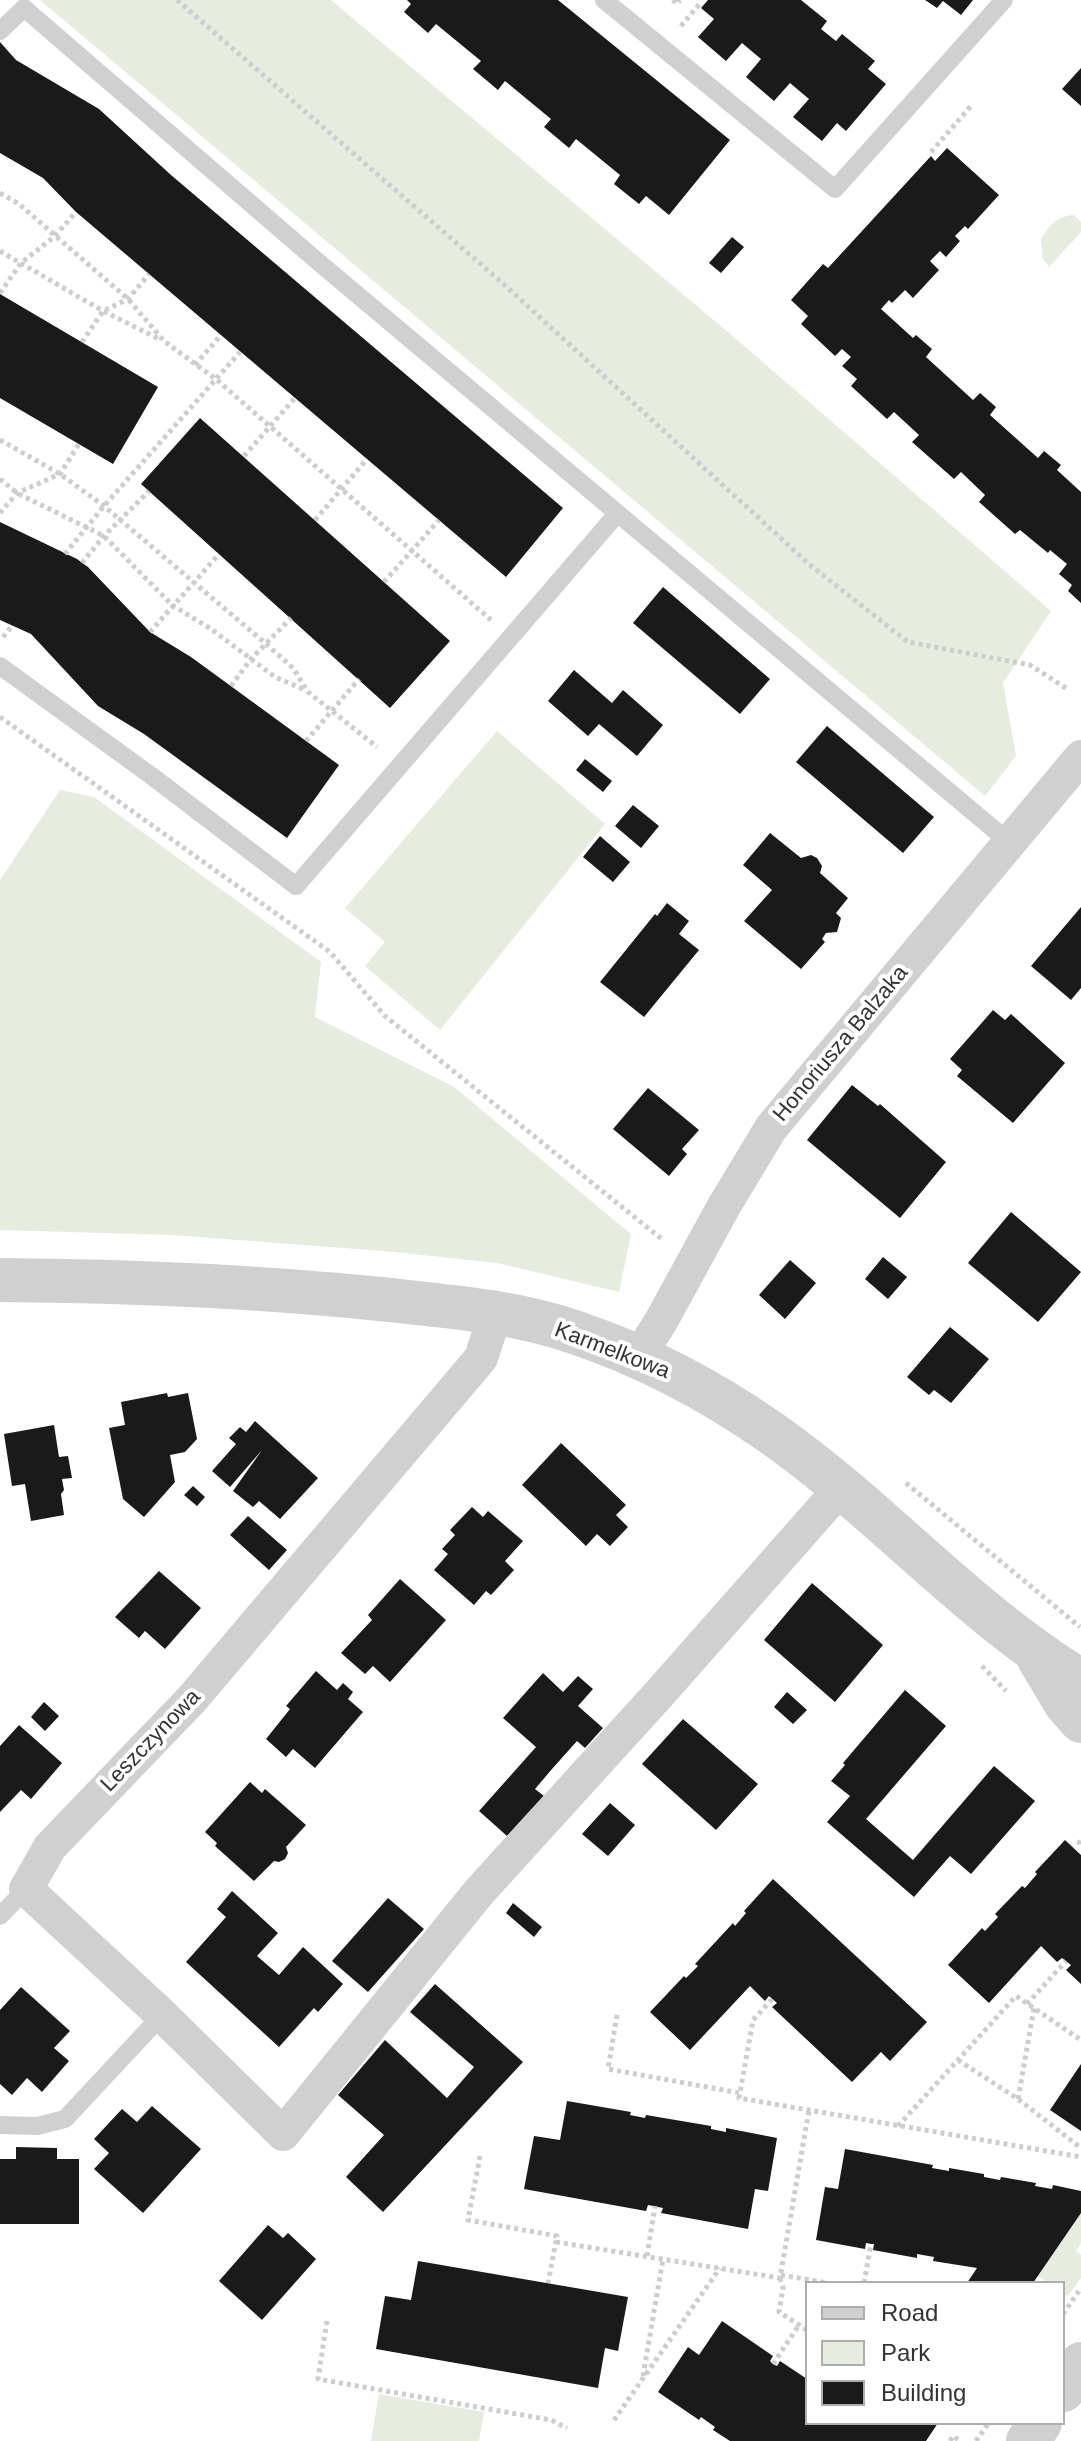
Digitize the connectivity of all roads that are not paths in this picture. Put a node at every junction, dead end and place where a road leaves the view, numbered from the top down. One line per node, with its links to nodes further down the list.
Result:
1 (604, 0): 2 (lane)
2 (1004, 0)
3 (0, 31): 4 (lane)
4 (617, 514): 5 (lane); 7 (lane)
5 (0, 666)
6 (1081, 757): 7 (street, Honoriusza Balzaka)
7 (1009, 842): 10 (street, Honoriusza Balzaka)
8 (0, 1280): 9 (street, Karmelkowa)
9 (495, 1315): 10 (street, Karmelkowa); 15 (street, Leszczynowa)
10 (638, 1357): 11 (street, Karmelkowa)
11 (841, 1488): 12 (street, Karmelkowa); 17 (street)
12 (1036, 1653): 13 (street, Karmelkowa); 14 (street, Karmelkowa)
13 (1081, 1681)
14 (1081, 1721)
15 (26, 1889): 16 (lane); 17 (street)
16 (0, 1916)
17 (162, 2015): 18 (lane)
18 (0, 2125)
19 (1081, 2364): 20 (street)
20 (1065, 2387)

